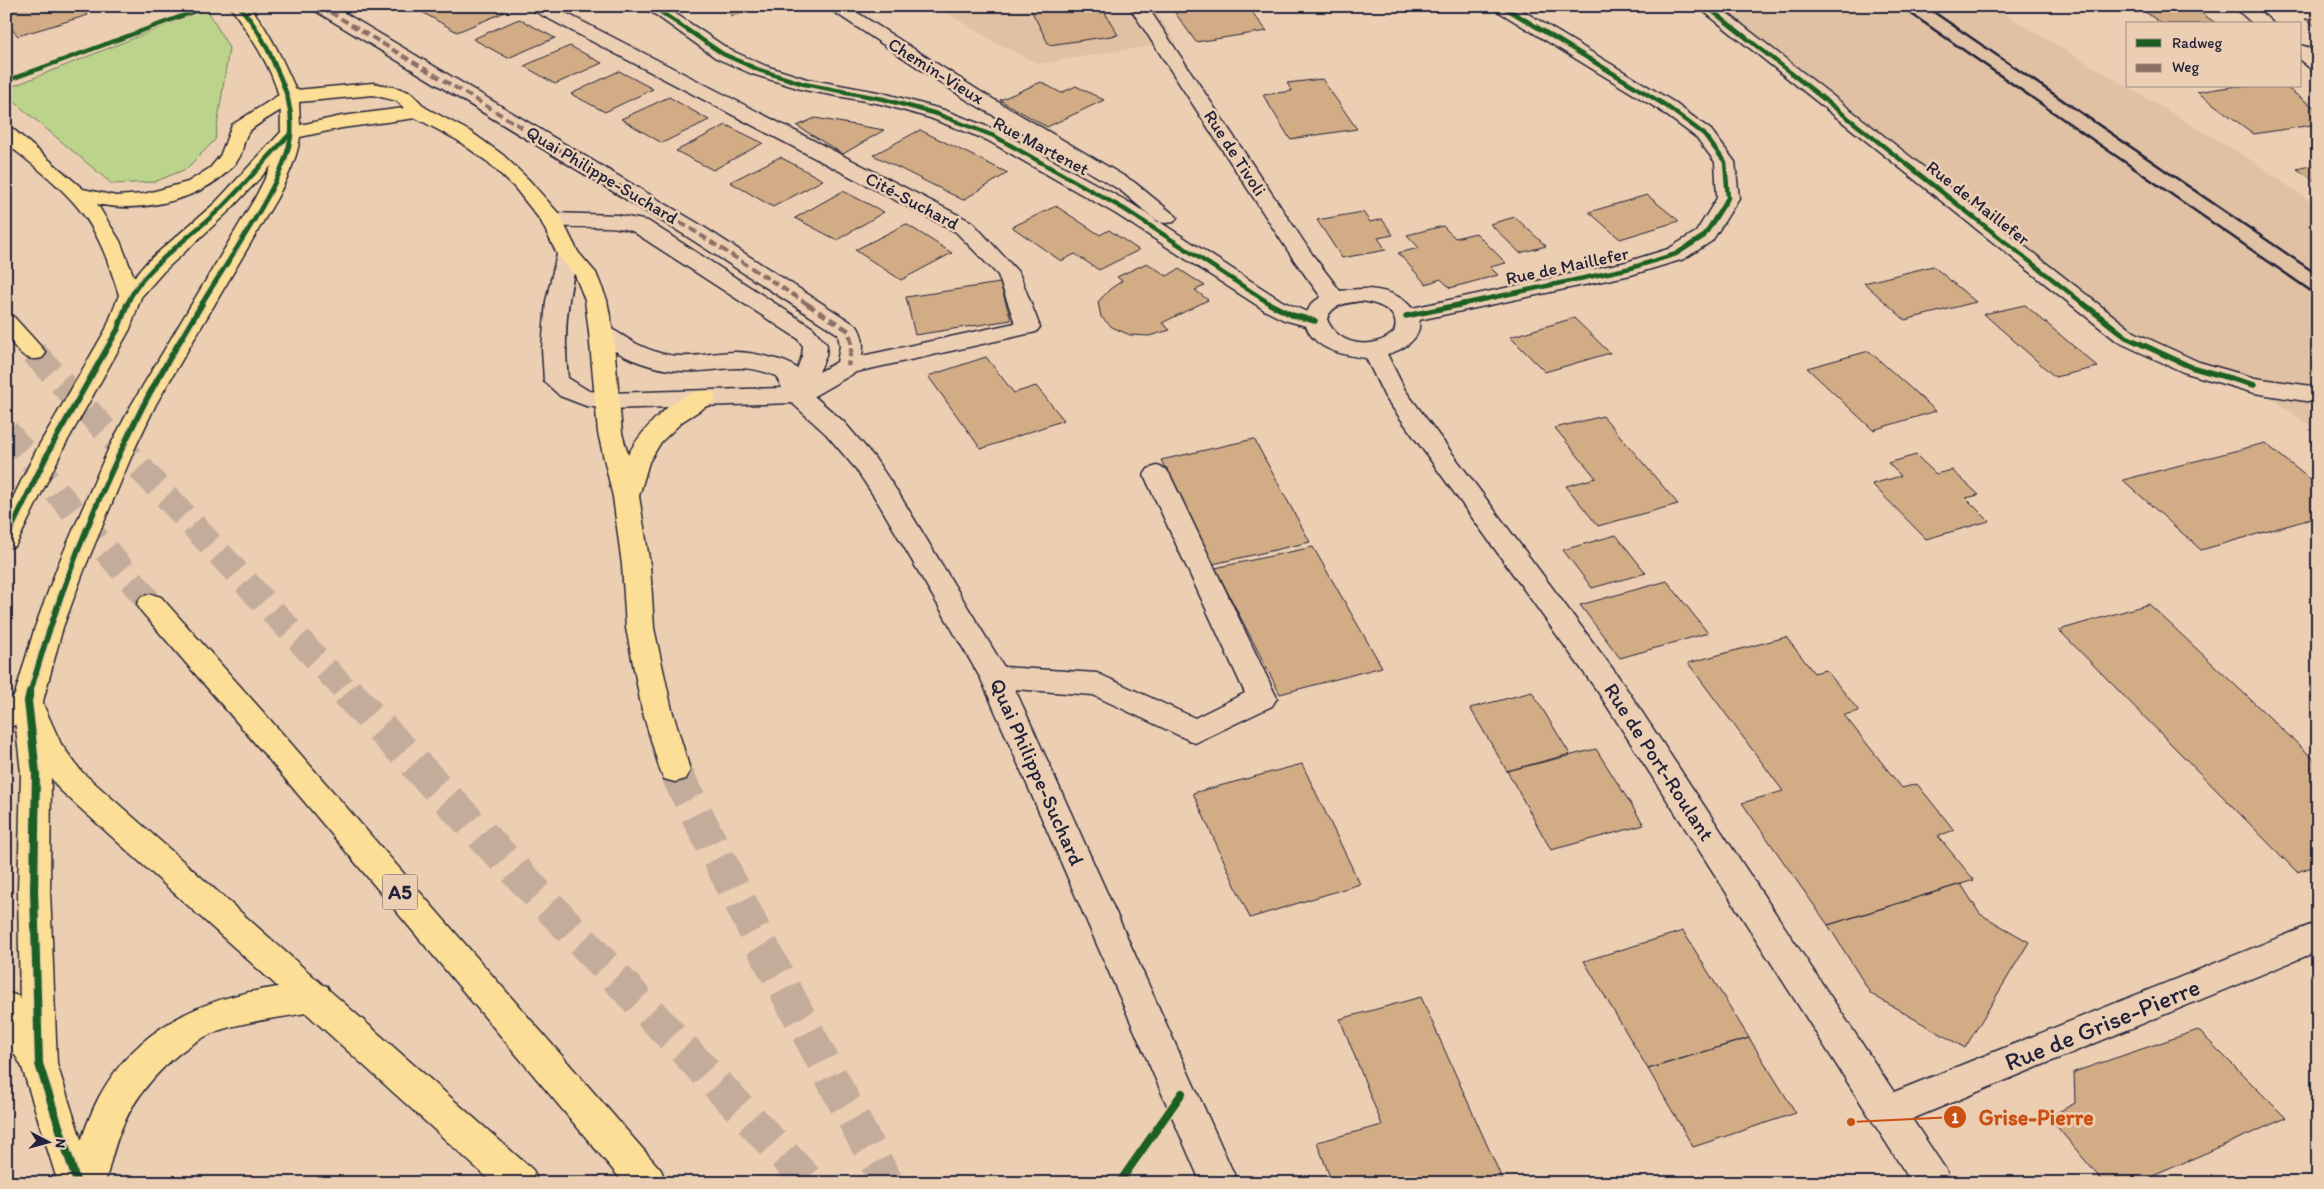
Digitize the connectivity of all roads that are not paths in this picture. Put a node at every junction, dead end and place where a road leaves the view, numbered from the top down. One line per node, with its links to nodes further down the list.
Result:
1 (239, 6): 13 (main road)
2 (320, 6): 29 (street, Quai Philippe-Suchard)
3 (538, 6): 29 (street, Cité-Suchard)
4 (652, 6): 20 (street, Rue Martenet)
5 (834, 6): 20 (street, Chemin-Vieux)
6 (1138, 6): 22 (street, Rue de Tivoli)
7 (1502, 6): 23 (street, Rue de Maillefer)
8 (1706, 6): 31 (street, Rue de Maillefer)
9 (2242, 6): 10 (street)
10 (2262, 22)
11 (2302, 53): 12 (street)
12 (2318, 65)
13 (289, 97): 14 (main road); 16 (main road); 17 (main road)
14 (419, 112): 16 (main road); 18 (main road)
15 (6, 133): 17 (main road)
16 (291, 133): 21 (main road); 39 (main road)
17 (78, 194): 21 (main road)
18 (551, 219): 19 (main road); 30 (street)
19 (568, 254): 26 (main road); 33 (street)
20 (1228, 277): 24 (street, Rue Martenet)
21 (130, 295): 36 (main road)
22 (1334, 298): 23 (street); 24 (street)
23 (1406, 316): 27 (street)
24 (1315, 320): 27 (street)
25 (6, 322): 28 (main road)
26 (601, 332): 30 (street); 33 (main road)
27 (1374, 350): 45 (street, Rue de Port-Roulant)
28 (34, 353)
29 (848, 366): 30 (street, Cité-Suchard)
30 (798, 395): 32 (street); 38 (street, Quai Philippe-Suchard)
31 (2318, 395)
32 (704, 397): 33 (street); 35 (main road)
33 (609, 401): 35 (main road)
34 (1157, 475): 38 (street)
35 (626, 497): 40 (main road)
36 (6, 539)
37 (151, 604): 49 (main road, A5)
38 (995, 678): 50 (street, Quai Philippe-Suchard)
39 (17, 710): 42 (main road); 44 (main road)
40 (676, 770)
41 (2318, 936): 45 (street, Rue de Grise-Pierre)
42 (315, 998): 47 (main road); 48 (main road)
43 (6, 1006): 44 (main road)
44 (39, 1064): 46 (main road)
45 (1886, 1112): 51 (street, Rue de Port-Roulant)
46 (77, 1183)
47 (86, 1183)
48 (520, 1183)
49 (648, 1183)
50 (1220, 1183)
51 (1933, 1183)

